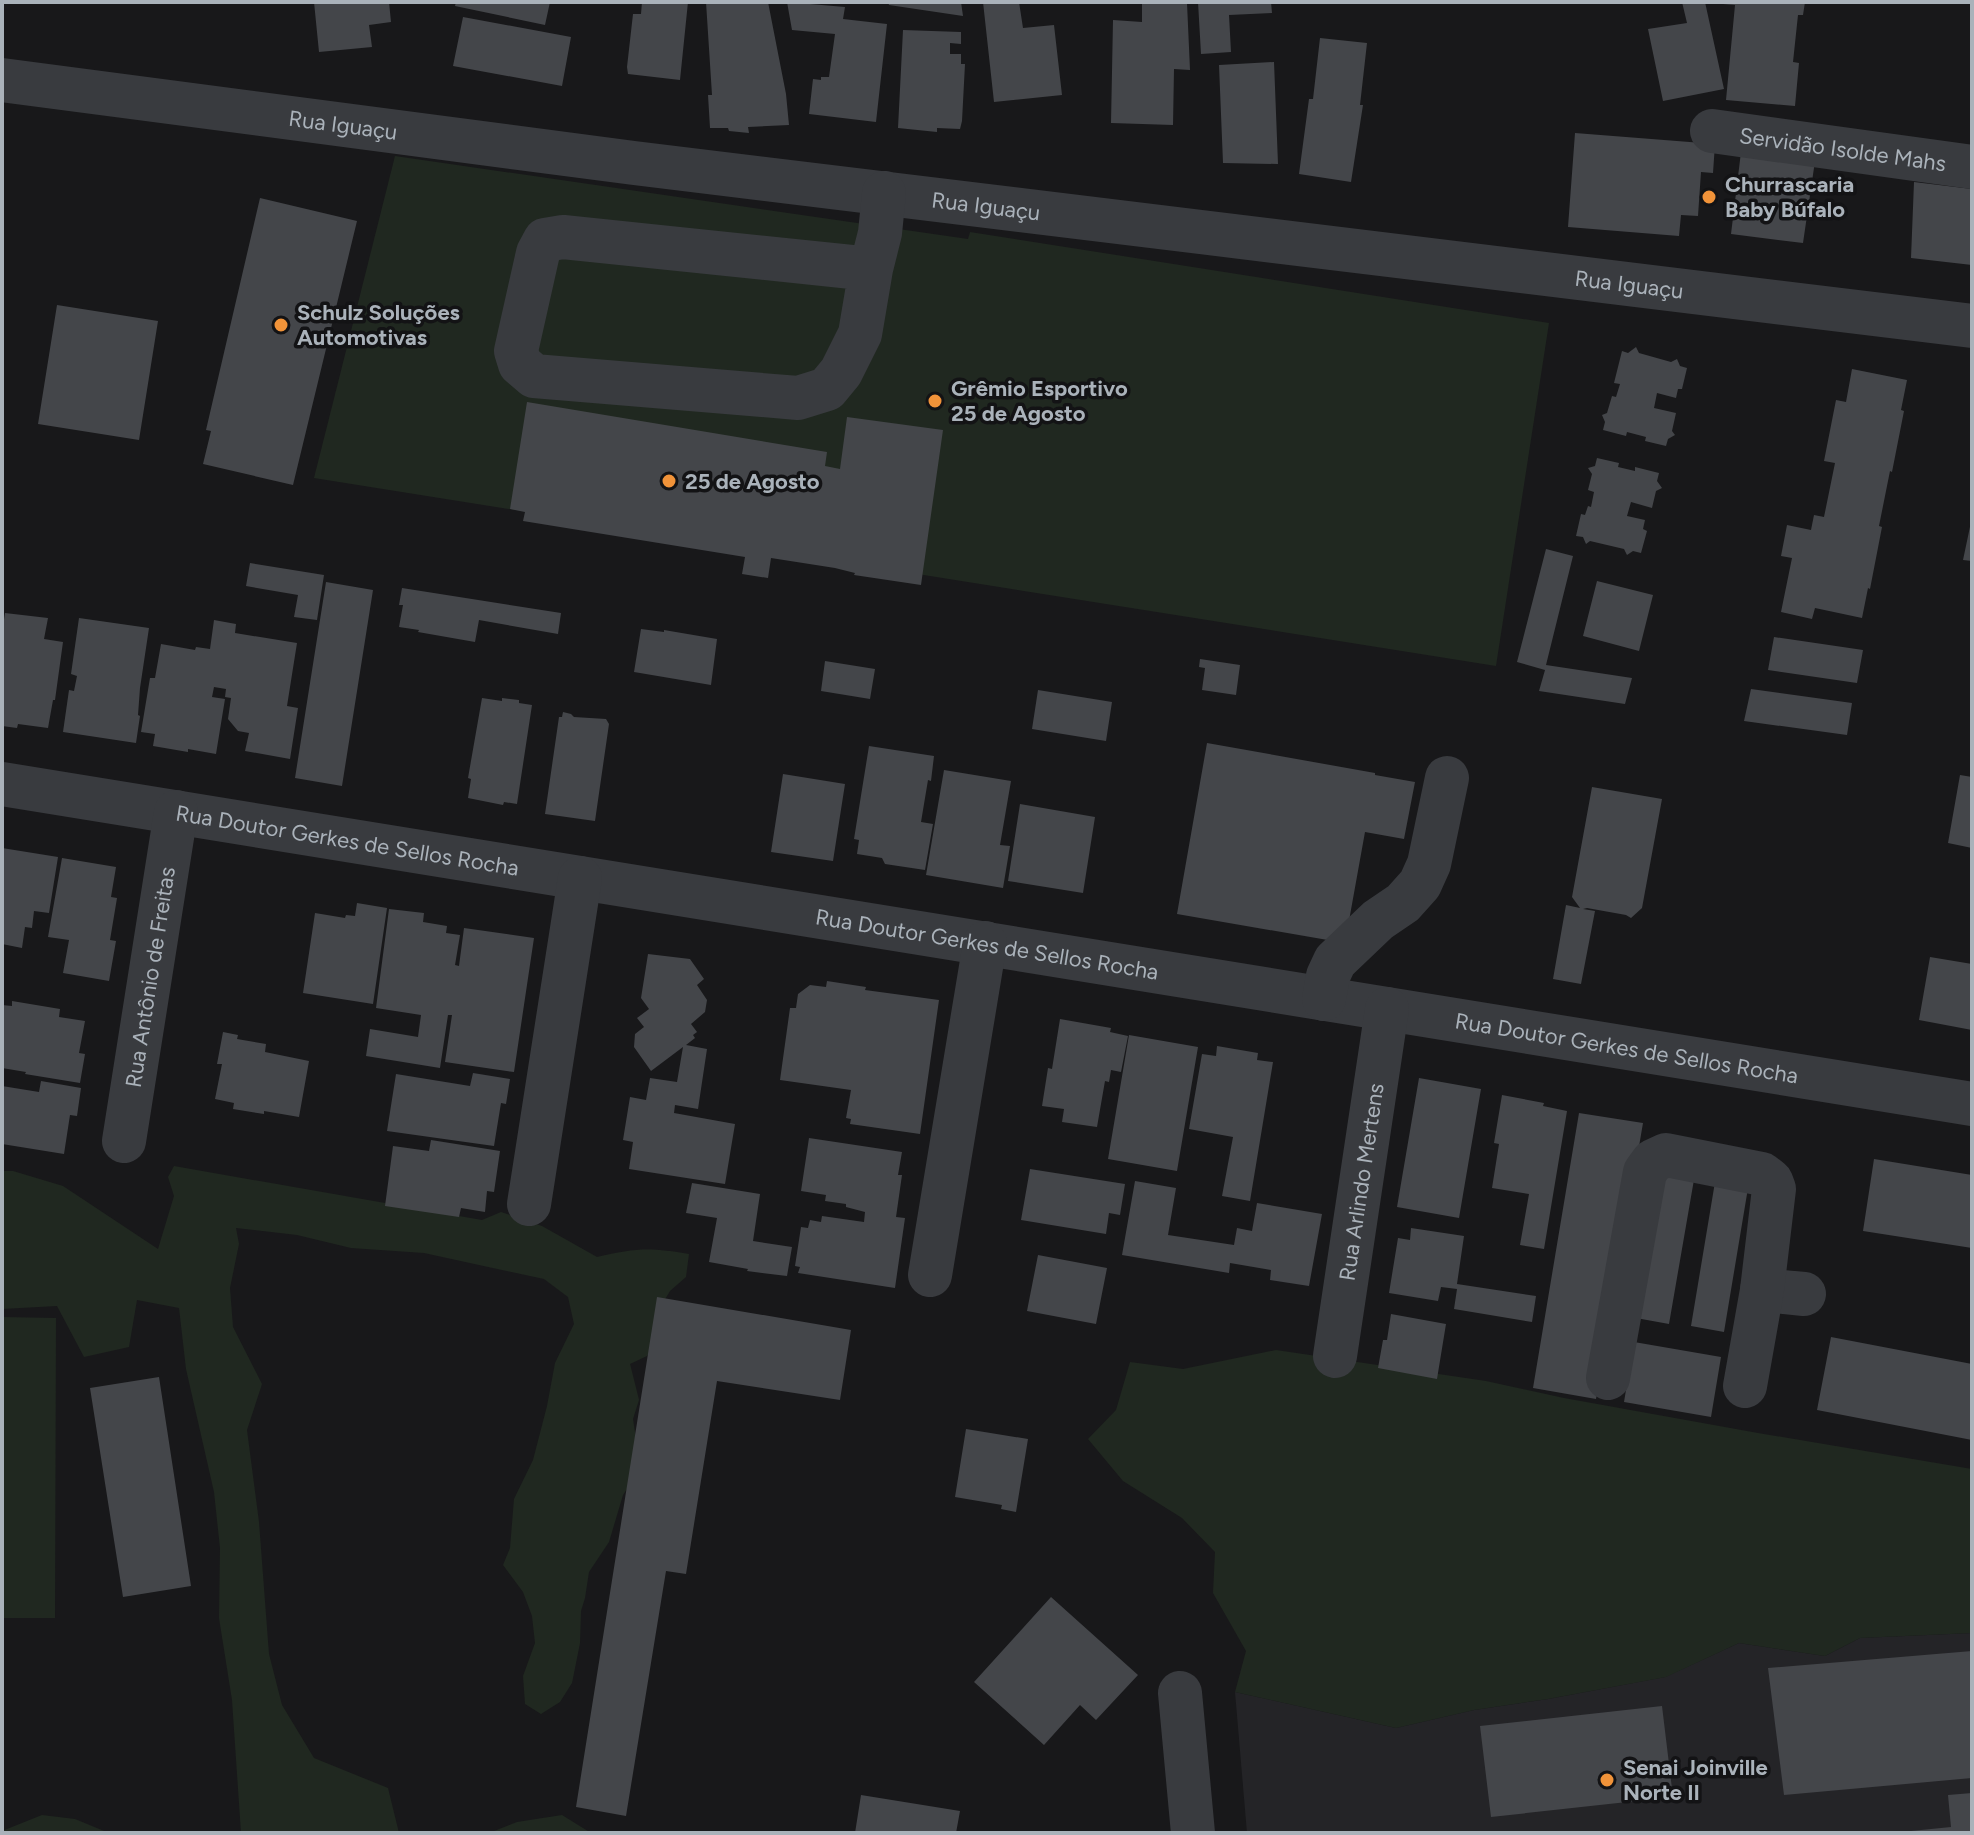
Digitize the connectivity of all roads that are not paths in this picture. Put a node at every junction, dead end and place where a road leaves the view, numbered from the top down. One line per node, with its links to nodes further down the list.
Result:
1 (2, 80): 4 (street, Rua Iguaçu)
2 (1712, 131): 3 (street, Servidão Isolde Mahs)
3 (1972, 167)
4 (884, 193): 5 (street); 6 (street, Rua Iguaçu)
5 (871, 269): 5 (street)
6 (1972, 326)
7 (1447, 778): 12 (street)
8 (2, 784): 9 (street, Rua Doutor Gerkes de Sellos Rocha)
9 (176, 812): 10 (street, Rua Doutor Gerkes de Sellos Rocha); 15 (street, Rua Antônio de Freitas)
10 (580, 878): 11 (street, Rua Doutor Gerkes de Sellos Rocha); 16 (street)
11 (985, 943): 12 (street, Rua Doutor Gerkes de Sellos Rocha); 17 (street)
12 (1324, 999): 13 (street, Rua Doutor Gerkes de Sellos Rocha)
13 (1387, 1009): 14 (street, Rua Doutor Gerkes de Sellos Rocha); 18 (street, Rua Arlindo Mertens)
14 (1972, 1104)
15 (124, 1141)
16 (529, 1204)
17 (930, 1275)
18 (1335, 1356)
19 (1608, 1378): 20 (street)
20 (1745, 1386)
21 (1180, 1693): 22 (street)
22 (1193, 1833)

